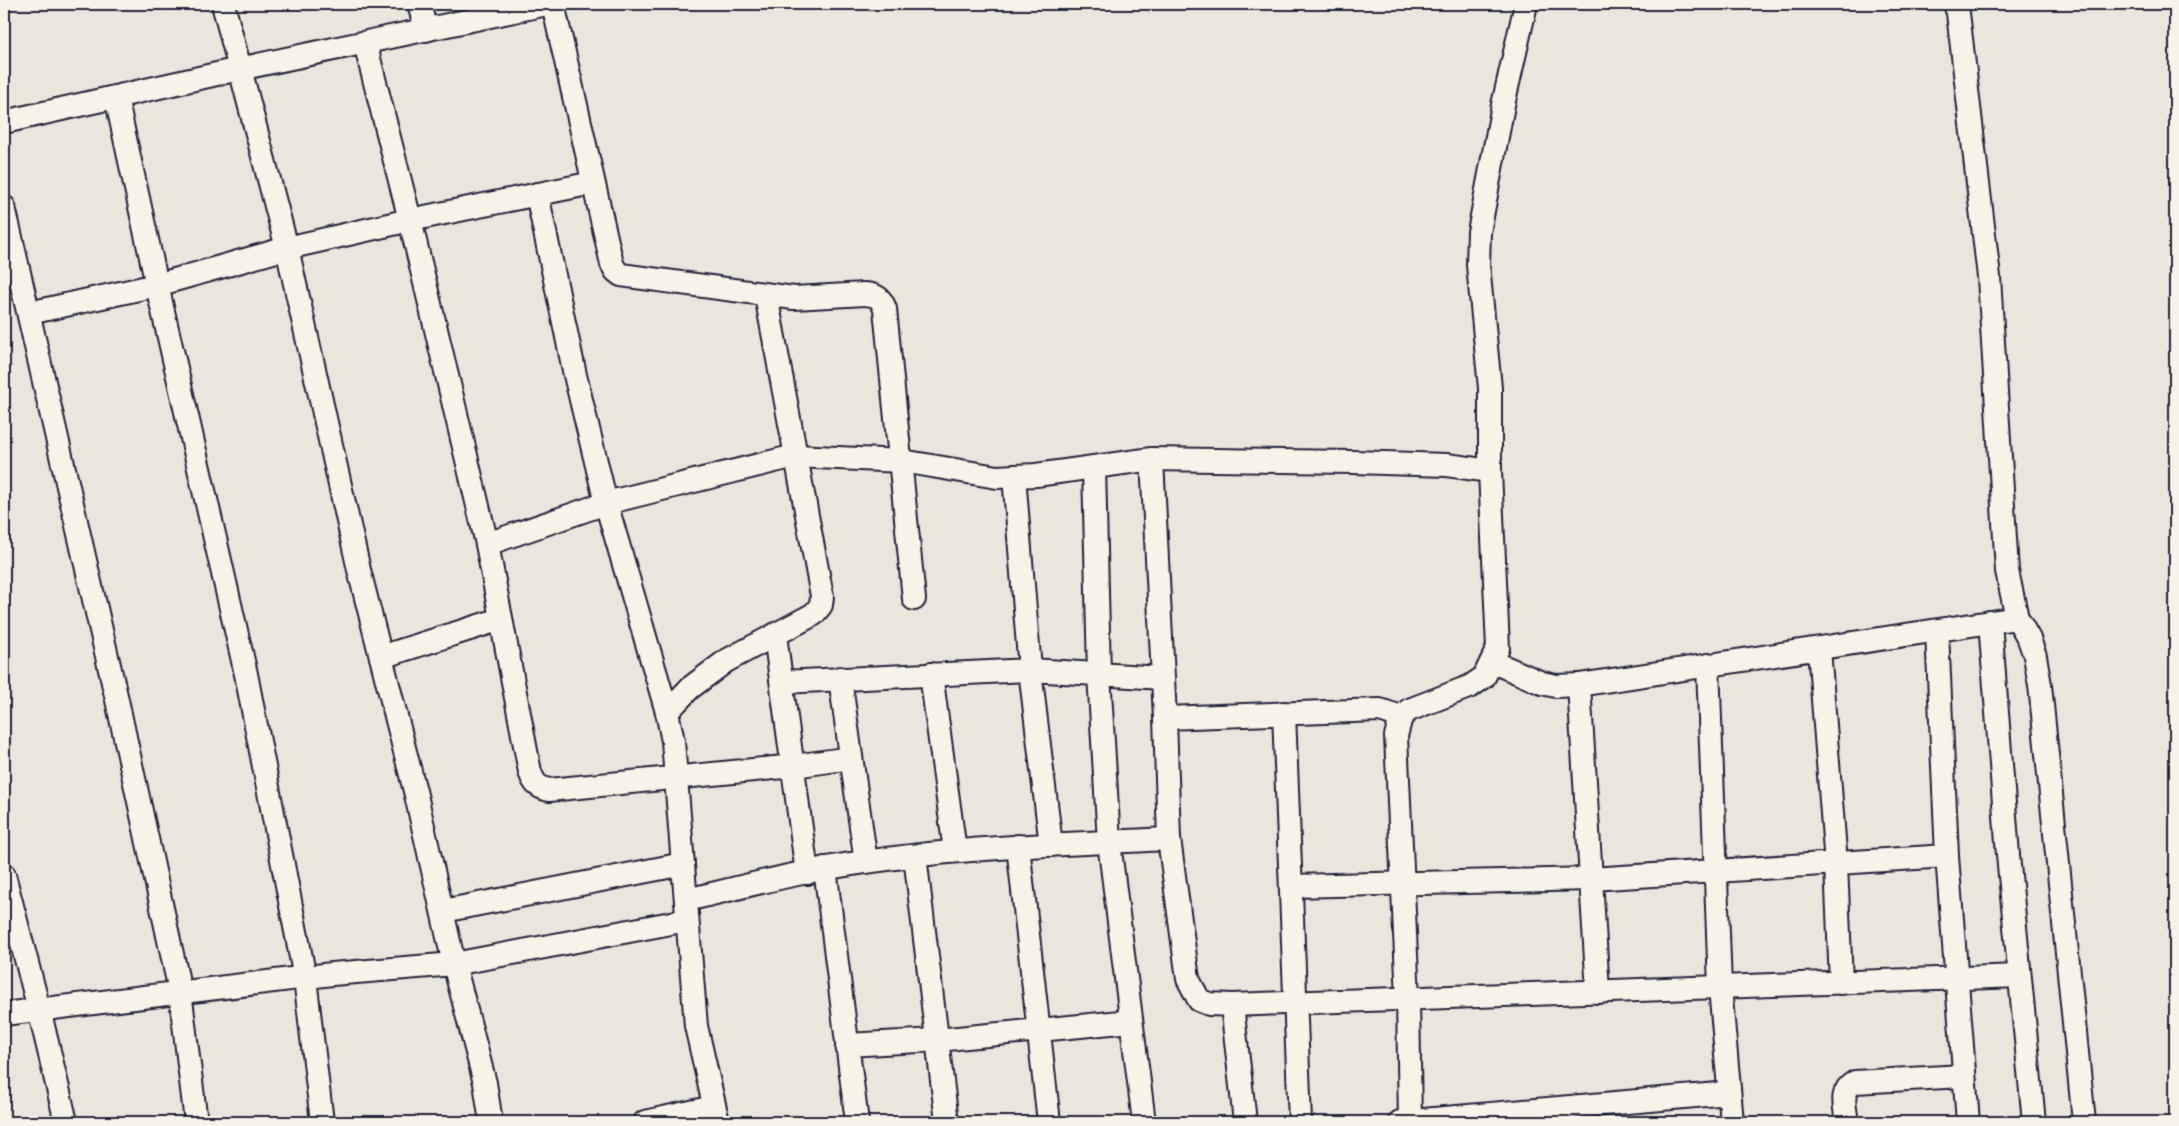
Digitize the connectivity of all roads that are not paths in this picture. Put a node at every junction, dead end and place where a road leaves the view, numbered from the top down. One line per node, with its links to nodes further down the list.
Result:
1 (223, 4): 9 (street)
2 (419, 4): 7 (street)
3 (547, 4): 7 (street)
4 (553, 4): 12 (street)
5 (1526, 4): 24 (street)
6 (1955, 4): 29 (street)
7 (426, 30): 8 (street)
8 (365, 43): 9 (street); 15 (street)
9 (239, 69): 10 (street); 16 (street)
10 (116, 96): 11 (street); 17 (street)
11 (4, 122)
12 (593, 183): 13 (street); 18 (street)
13 (537, 194): 15 (street); 26 (street)
14 (4, 207): 19 (street)
15 (410, 220): 16 (street); 27 (street)
16 (287, 248): 17 (street); 35 (street)
17 (157, 285): 19 (street); 72 (street)
18 (766, 295): 20 (street); 22 (street)
19 (29, 312): 76 (street)
20 (795, 456): 22 (street); 26 (street); 33 (street)
21 (1152, 459): 23 (street); 24 (street); 42 (street)
22 (902, 461): 25 (street); 28 (street)
23 (1094, 467): 25 (street); 40 (street)
24 (1490, 471): 36 (street)
25 (1014, 476): 38 (street)
26 (606, 503): 27 (street); 45 (street)
27 (487, 544): 30 (street)
28 (914, 599)
29 (2017, 618): 31 (street); 106 (street)
30 (501, 619): 35 (street); 51 (street)
31 (1990, 622): 32 (street); 71 (street)
32 (1937, 631): 34 (street); 58 (street)
33 (775, 635): 43 (street); 45 (street)
34 (1819, 649): 37 (street); 61 (street)
35 (381, 657): 69 (street)
36 (1494, 662): 44 (street); 47 (street)
37 (1708, 665): 44 (street); 63 (street)
38 (1030, 670): 39 (street); 40 (street); 54 (street)
39 (931, 674): 41 (street); 56 (street)
40 (1099, 674): 42 (street); 53 (street)
41 (840, 678): 43 (street); 49 (street)
42 (1163, 678): 48 (street)
43 (782, 682): 50 (street)
44 (1579, 685): 65 (street)
45 (668, 712): 51 (street)
46 (1284, 713): 47 (street); 48 (street); 67 (street)
47 (1402, 717): 66 (street)
48 (1165, 718): 52 (street)
49 (851, 758): 50 (street); 59 (street)
50 (794, 766): 51 (street); 62 (street)
51 (674, 779): 60 (street)
52 (1168, 839): 53 (street); 80 (street)
53 (1108, 842): 54 (street); 83 (street)
54 (1050, 845): 55 (street)
55 (1018, 846): 56 (street); 84 (street)
56 (955, 851): 57 (street)
57 (915, 856): 59 (street); 85 (street)
58 (1947, 856): 61 (street); 73 (street)
59 (866, 862): 62 (street)
60 (683, 864): 68 (street); 69 (street)
61 (1836, 864): 63 (street); 74 (street)
62 (816, 870): 68 (street); 86 (street)
63 (1715, 871): 65 (street); 75 (street)
64 (4, 875): 81 (street)
65 (1591, 879): 66 (street); 77 (street)
66 (1403, 885): 67 (street); 78 (street)
67 (1291, 886): 79 (street)
68 (687, 910): 70 (street); 89 (street)
69 (442, 911): 70 (street)
70 (454, 964): 72 (street); 93 (street)
71 (2019, 976): 73 (street); 105 (street)
72 (305, 978): 76 (street); 92 (street)
73 (1956, 978): 74 (street); 87 (street)
74 (1841, 983): 75 (street)
75 (1720, 987): 77 (street); 88 (street)
76 (180, 991): 81 (street); 91 (street)
77 (1598, 992): 78 (street)
78 (1408, 999): 79 (street); 101 (street)
79 (1295, 1003): 80 (street); 100 (street)
80 (1232, 1005): 99 (street)
81 (39, 1009): 82 (street); 90 (street)
82 (4, 1014)
83 (1131, 1020): 84 (street); 98 (street)
84 (1037, 1030): 85 (street); 97 (street)
85 (937, 1040): 86 (street); 96 (street)
86 (848, 1045): 95 (street)
87 (1963, 1076): 103 (street); 104 (street)
88 (1729, 1093): 101 (street); 102 (street)
89 (716, 1115): 94 (street)
90 (66, 1122)
91 (196, 1122)
92 (322, 1122)
93 (491, 1122)
94 (645, 1122)
95 (857, 1122)
96 (947, 1122)
97 (1049, 1122)
98 (1144, 1122)
99 (1245, 1122)
100 (1300, 1122)
101 (1407, 1122)
102 (1732, 1122)
103 (1847, 1122)
104 (1968, 1122)
105 (2034, 1122)
106 (2084, 1122)

